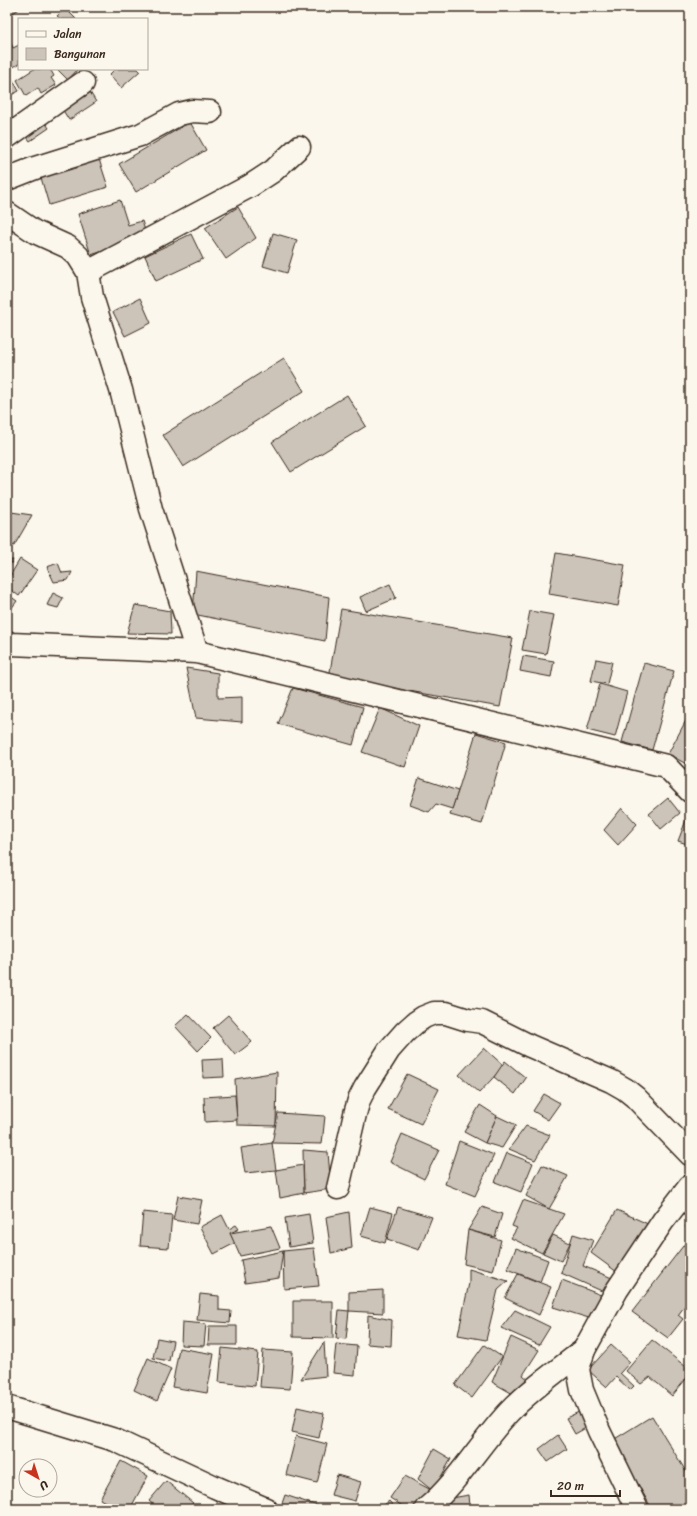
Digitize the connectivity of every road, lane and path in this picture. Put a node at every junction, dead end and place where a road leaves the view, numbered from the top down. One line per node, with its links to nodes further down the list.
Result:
1 (83, 82): 3 (street)
2 (210, 112): 5 (street)
3 (7, 137)
4 (300, 147): 7 (street)
5 (7, 179)
6 (7, 214): 7 (street)
7 (88, 272): 9 (street)
8 (7, 642): 9 (street)
9 (197, 652): 10 (street)
10 (690, 791)
11 (690, 1154): 13 (street)
12 (690, 1186): 14 (street)
13 (338, 1188)
14 (584, 1350): 17 (street); 18 (street)
15 (7, 1407): 16 (street)
16 (266, 1509)
17 (426, 1509)
18 (637, 1509)

